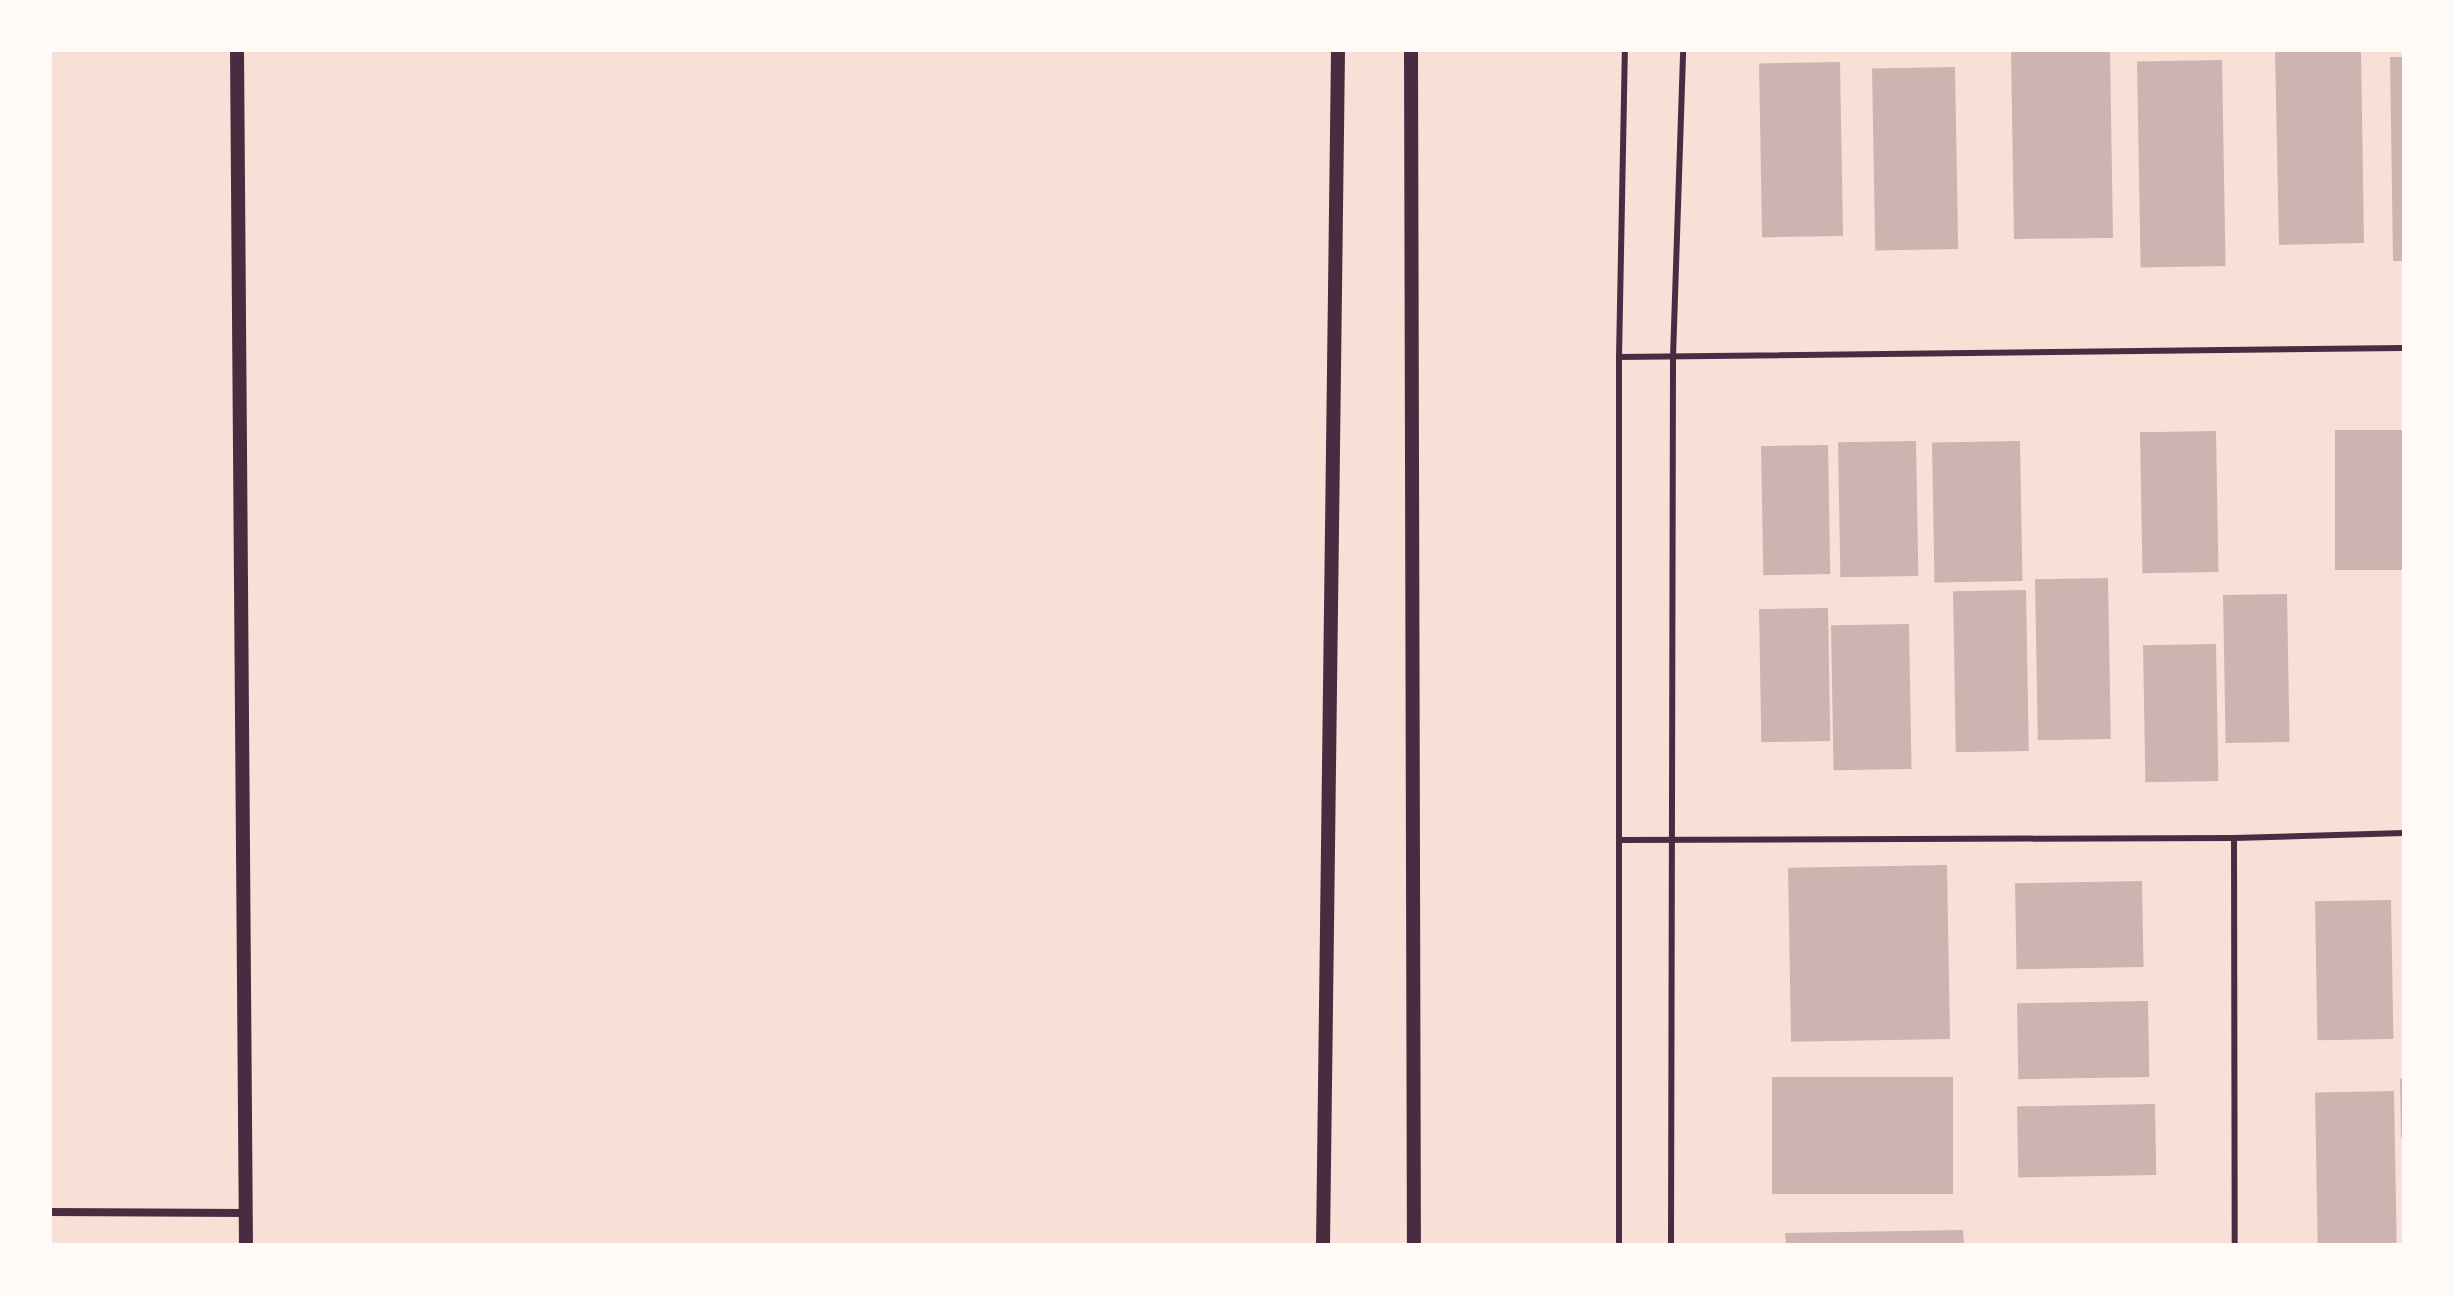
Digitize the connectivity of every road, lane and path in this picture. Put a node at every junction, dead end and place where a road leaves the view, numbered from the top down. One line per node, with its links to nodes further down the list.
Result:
1 (237, 50): 14 (street)
2 (1338, 50): 16 (street)
3 (1411, 50): 17 (street)
4 (1625, 50): 7 (lane)
5 (1683, 50): 8 (lane)
6 (2404, 348): 8 (lane)
7 (1619, 357): 8 (lane); 11 (lane)
8 (1673, 357): 12 (lane)
9 (2404, 833): 10 (lane)
10 (2234, 838): 12 (lane); 20 (lane)
11 (1619, 840): 12 (lane); 18 (lane)
12 (1672, 840): 19 (lane)
13 (50, 1212): 14 (street)
14 (246, 1213): 15 (street)
15 (246, 1245)
16 (1323, 1245)
17 (1414, 1245)
18 (1619, 1245)
19 (1671, 1245)
20 (2235, 1245)

